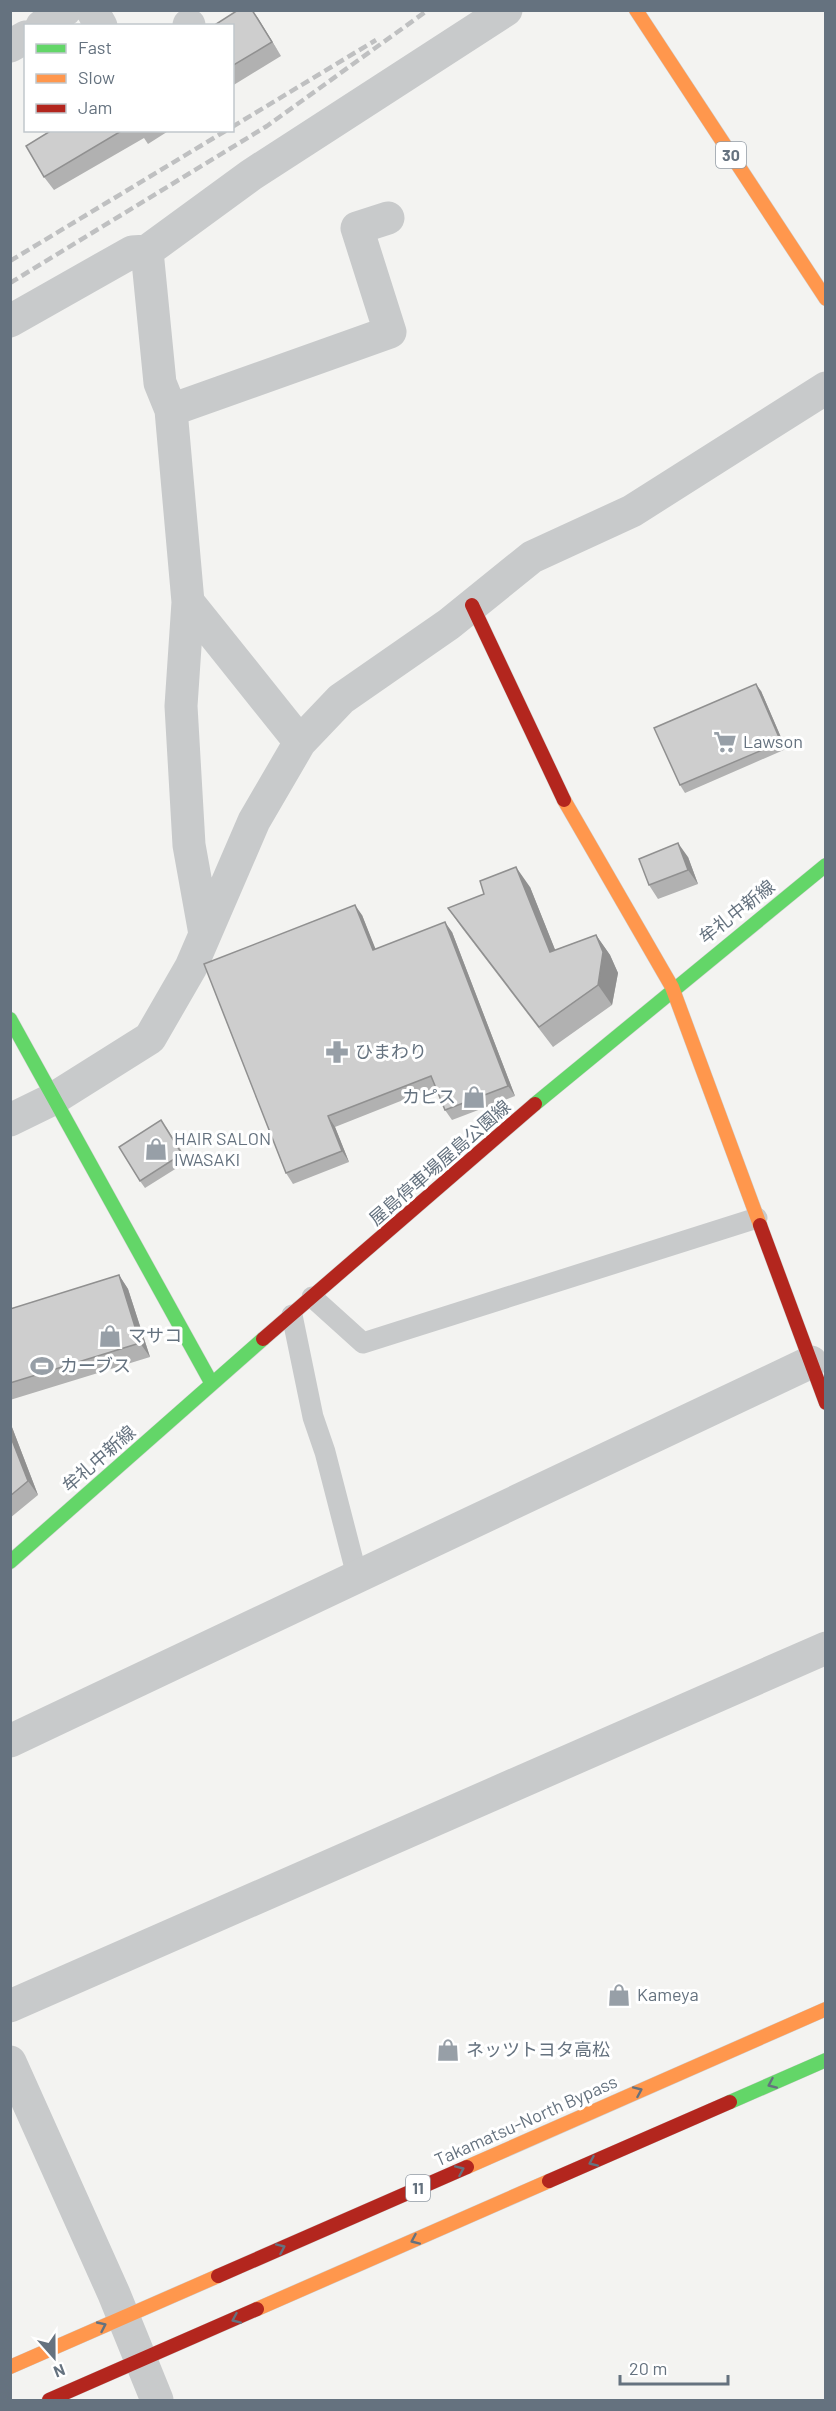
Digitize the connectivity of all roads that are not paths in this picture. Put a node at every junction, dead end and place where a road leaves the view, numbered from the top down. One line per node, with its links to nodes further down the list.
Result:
1 (65, 10): 5 (street)
2 (92, 10): 6 (street)
3 (506, 10): 10 (street)
4 (636, 10): 11 (main road, 30)
5 (45, 24)
6 (100, 24)
7 (24, 38): 8 (street)
8 (10, 46)
9 (388, 218): 14 (street)
10 (147, 251): 12 (street); 14 (street)
11 (825, 299)
12 (10, 321)
13 (825, 388): 16 (street)
14 (171, 411): 15 (street)
15 (188, 603): 17 (street); 19 (street)
16 (472, 605): 17 (street); 20 (main road)
17 (300, 742): 19 (street)
18 (825, 865): 20 (main road, 牟礼中新線)
19 (205, 934): 22 (street)
20 (672, 987): 24 (main road); 25 (main road, 屋島停車場屋島公園線)
21 (10, 1019): 22 (main road)
22 (53, 1099): 23 (street); 28 (main road)
23 (10, 1120)
24 (757, 1218): 25 (lane); 27 (main road)
25 (312, 1297): 26 (main road, 屋島停車場屋島公園線)
26 (292, 1315): 28 (main road, 屋島停車場屋島公園線); 31 (lane)
27 (810, 1362): 29 (main road); 31 (street)
28 (212, 1384): 30 (main road, 牟礼中新線)
29 (825, 1403)
30 (10, 1562)
31 (357, 1576): 33 (street)
32 (825, 1648): 34 (street)
33 (10, 1741)
34 (10, 2006)
35 (825, 2008): 38 (main road, Takamatsu-North Bypass / 11, one-way to 35)
36 (825, 2060): 39 (main road, one-way to 39)
37 (10, 2062): 38 (street)
38 (123, 2316): 39 (street); 40 (main road, Takamatsu-North Bypass / 11, one-way to 38)
39 (140, 2359): 41 (main road); 42 (street)
40 (10, 2367)
41 (49, 2400)
42 (157, 2400)

